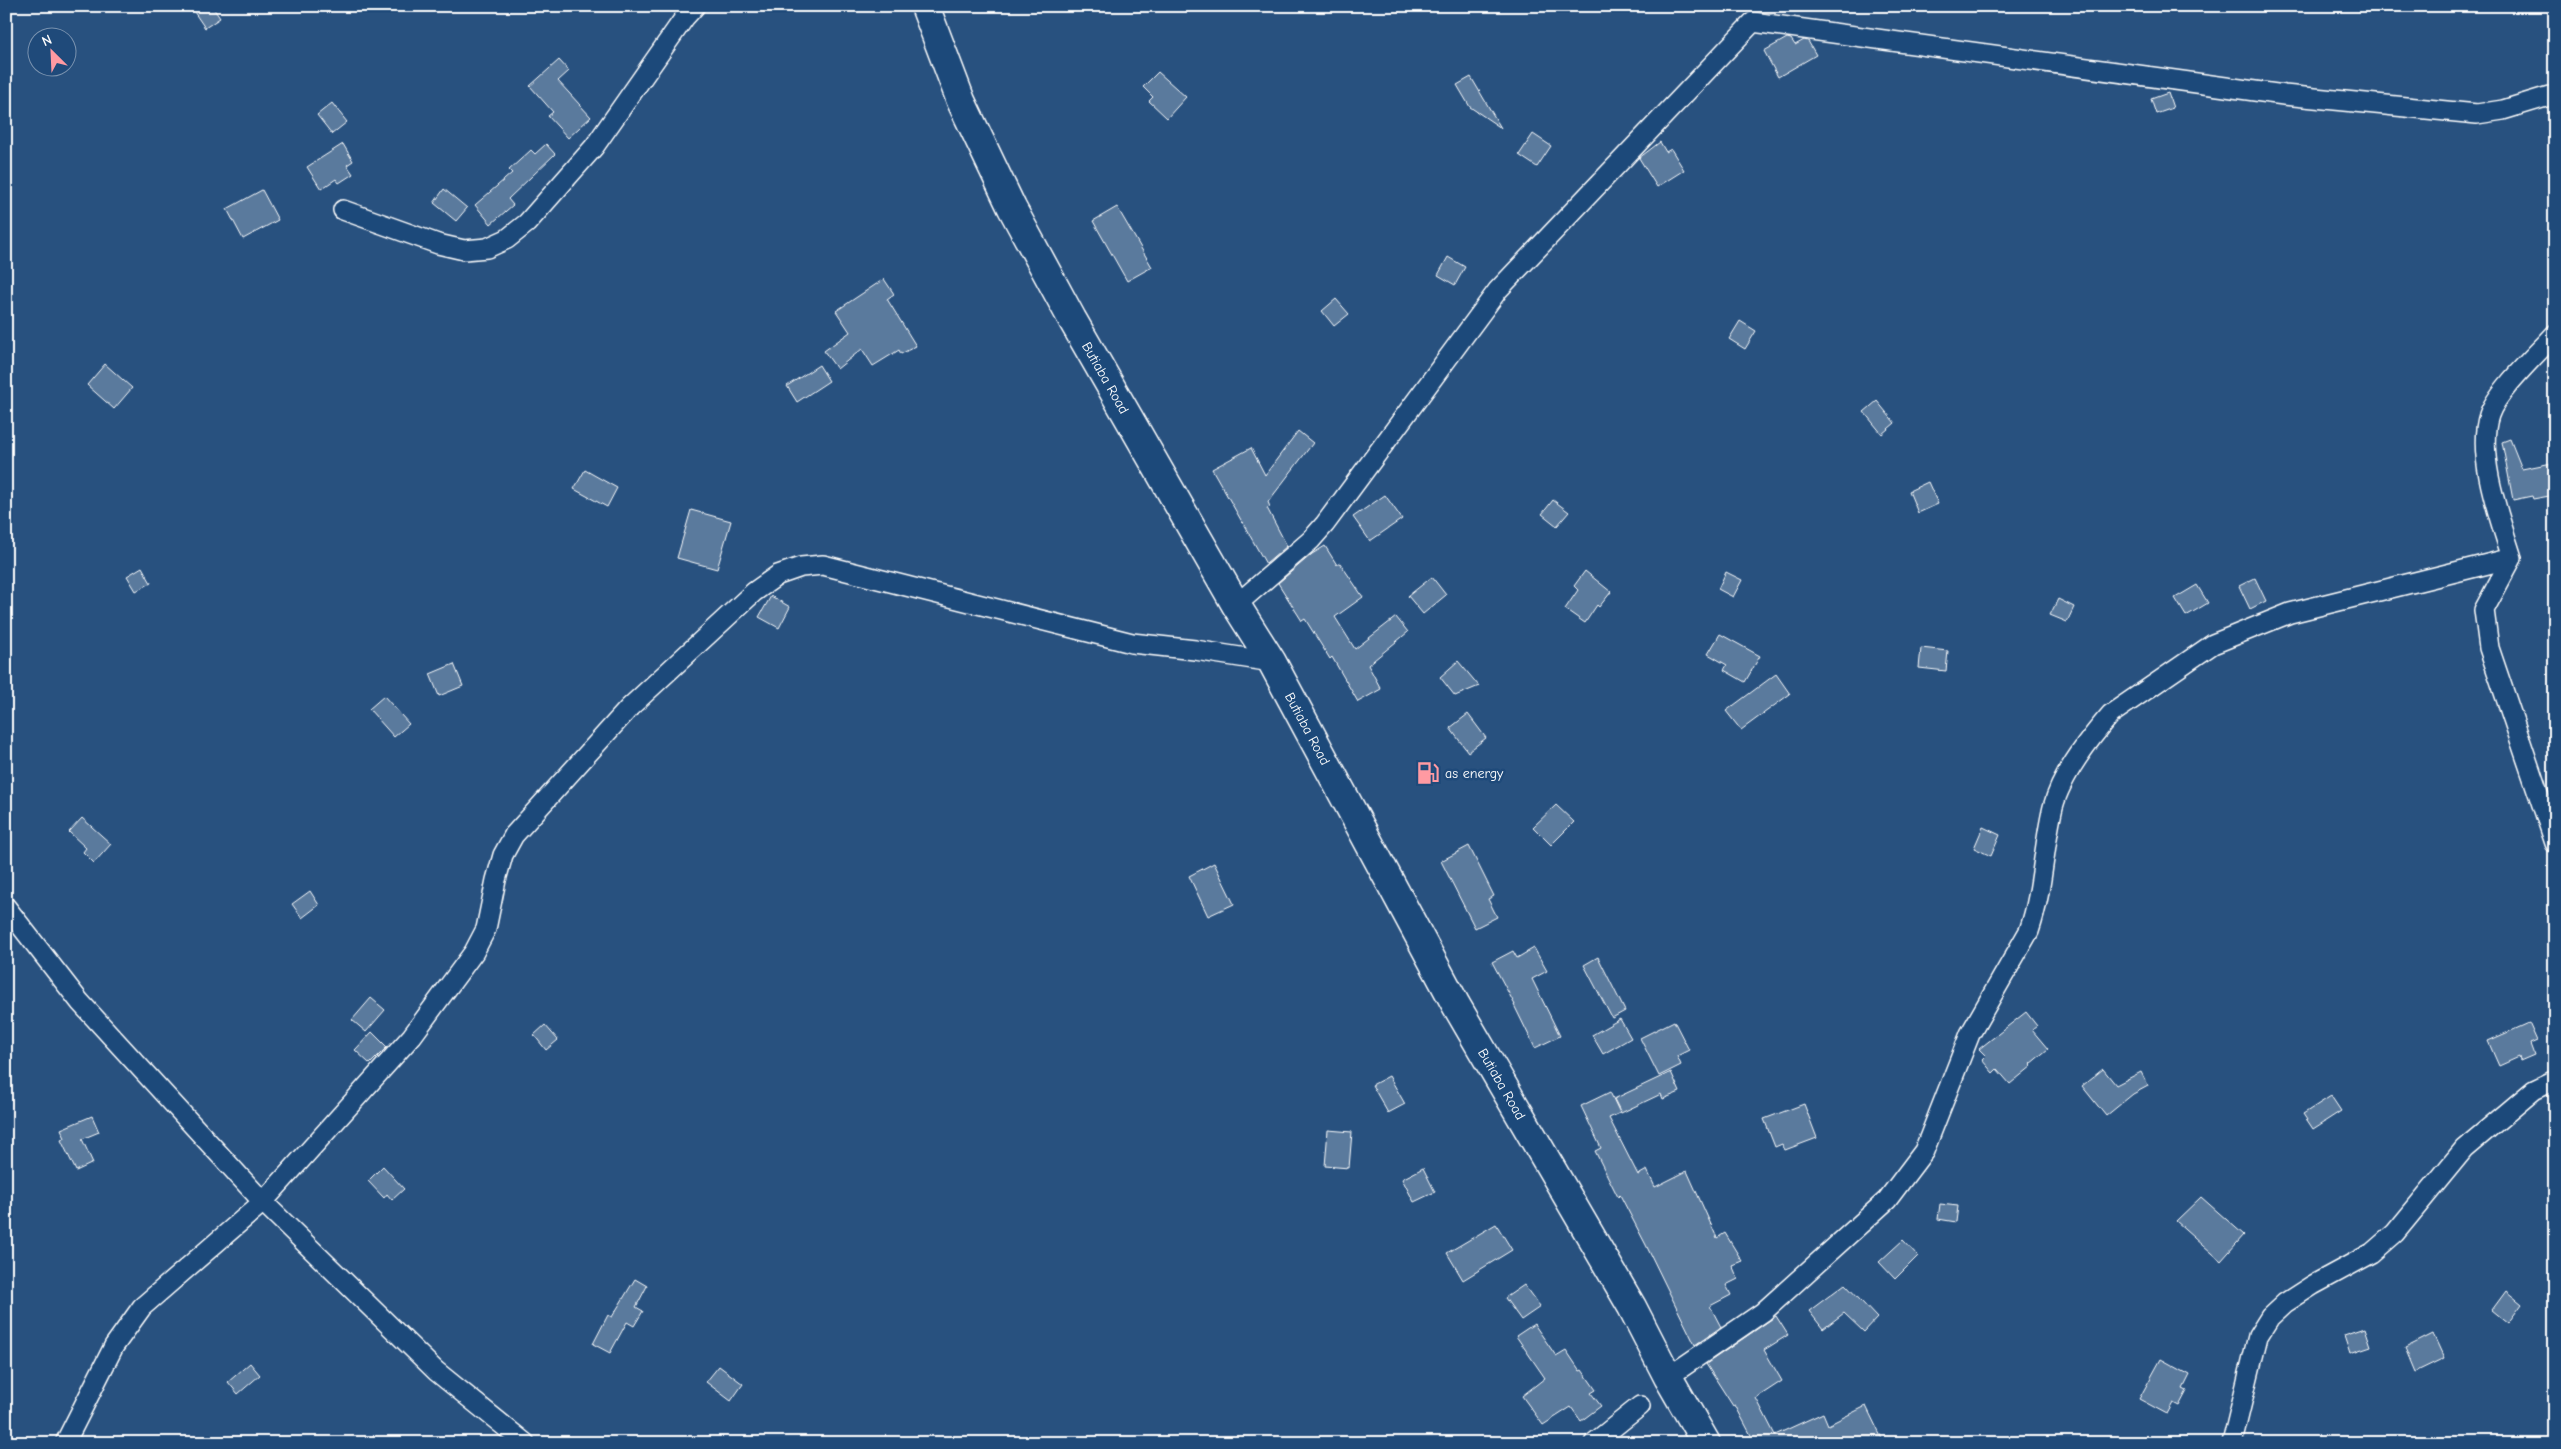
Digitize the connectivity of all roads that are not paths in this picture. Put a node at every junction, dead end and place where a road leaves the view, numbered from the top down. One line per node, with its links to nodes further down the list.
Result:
1 (695, 6): 4 (street)
2 (925, 6): 7 (main road, Butiaba Road)
3 (2555, 97): 7 (street)
4 (343, 210)
5 (2555, 334): 6 (street)
6 (2512, 558): 9 (street); 13 (street)
7 (1236, 605): 8 (main road, Butiaba Road)
8 (1272, 662): 12 (street); 13 (main road, Butiaba Road)
9 (2555, 843)
10 (6, 907): 12 (street)
11 (2555, 1080): 19 (street)
12 (263, 1202): 15 (street); 16 (street)
13 (1668, 1377): 18 (main road, Butiaba Road)
14 (1640, 1406): 17 (street)
15 (65, 1443)
16 (524, 1443)
17 (1594, 1443)
18 (1706, 1443)
19 (2232, 1443)

